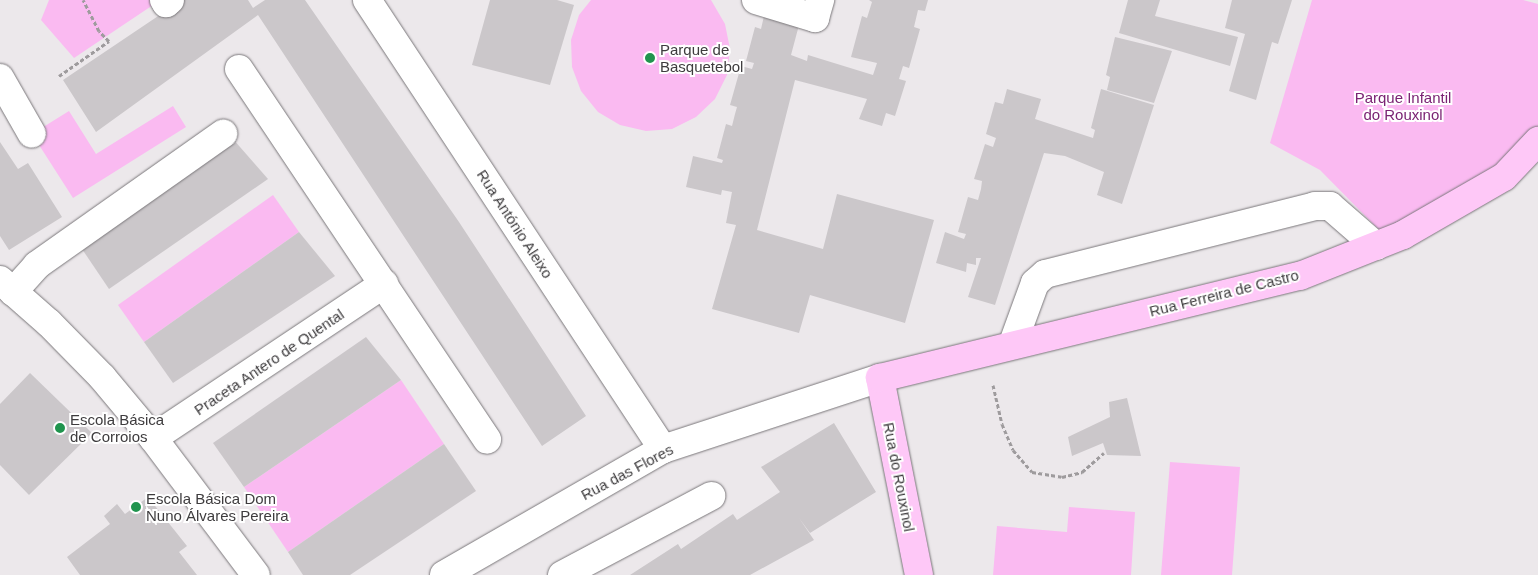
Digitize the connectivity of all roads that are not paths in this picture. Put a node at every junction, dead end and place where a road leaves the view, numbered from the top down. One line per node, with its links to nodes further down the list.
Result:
1 (164, 0): 2 (street)
2 (170, 0)
3 (368, 0): 18 (street, Rua António Aleixo)
4 (756, 0): 5 (street)
5 (820, 0)
6 (239, 69): 12 (street)
7 (0, 78): 8 (street)
8 (32, 134)
9 (223, 134): 13 (street)
10 (1538, 141): 11 (main road, Rua Ferreira de Castro)
11 (1376, 246): 14 (main road, Rua Ferreira de Castro); 14 (street)
12 (384, 284): 16 (street, Praceta Antero de Quental); 17 (street)
13 (7, 286): 16 (street)
14 (1013, 344): 15 (main road, Rua Ferreira de Castro)
15 (880, 378): 18 (street, Rua das Flores); 23 (main road, Rua do Rouxinol)
16 (153, 438): 20 (street)
17 (487, 440)
18 (663, 449): 21 (street, Rua das Flores)
19 (711, 496): 22 (street)
20 (256, 575)
21 (444, 575)
22 (562, 575)
23 (919, 575)

